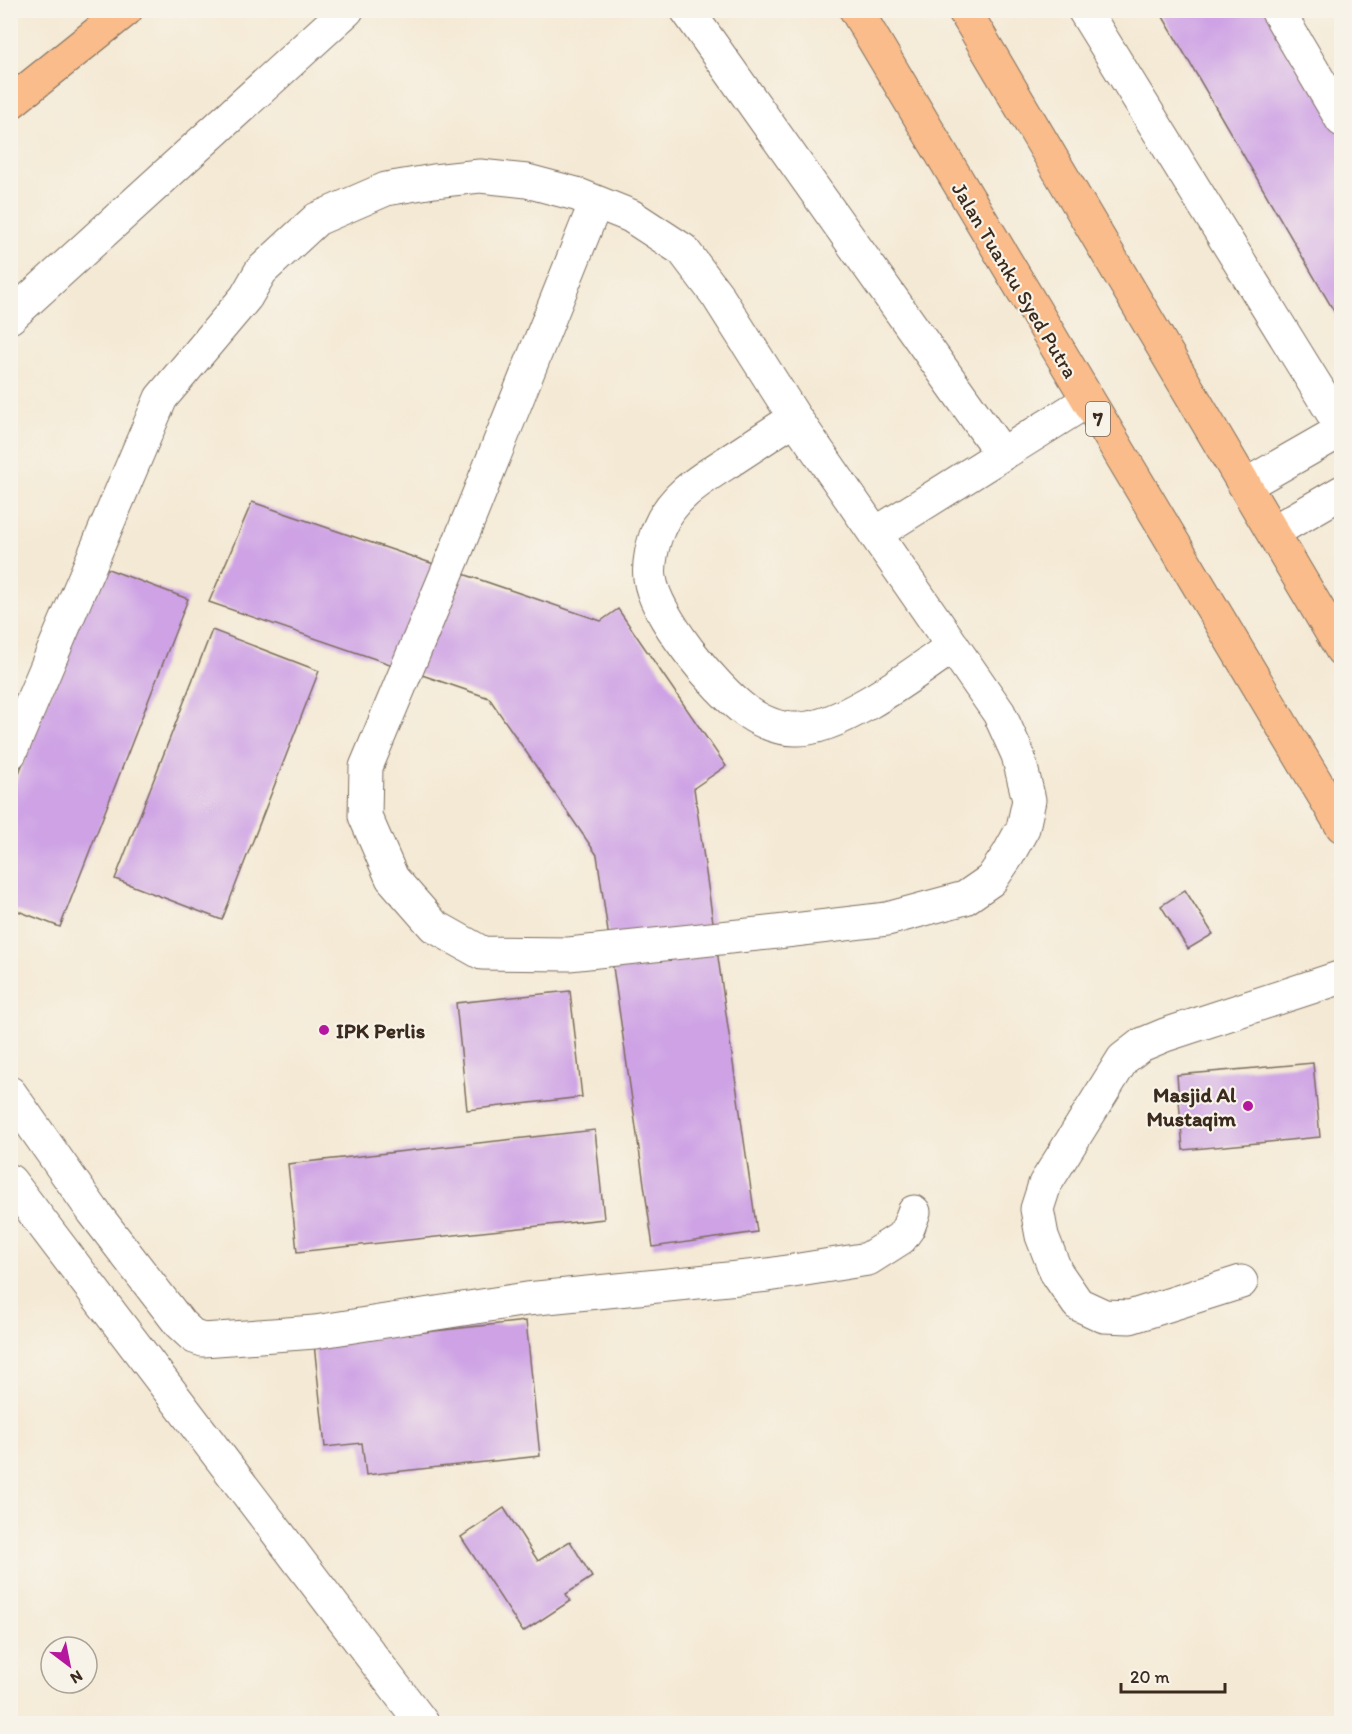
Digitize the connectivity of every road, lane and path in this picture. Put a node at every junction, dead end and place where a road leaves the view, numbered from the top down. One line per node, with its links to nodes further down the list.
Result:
1 (90, 10): 9 (main road)
2 (126, 10): 10 (main road)
3 (347, 10): 13 (street)
4 (687, 10): 17 (street)
5 (856, 10): 14 (main road, Jalan Tuanku Syed Putra / 7)
6 (964, 10): 18 (main road)
7 (1084, 10): 16 (street)
8 (1277, 10): 11 (street)
9 (10, 86)
10 (10, 103)
11 (1341, 120)
12 (596, 202): 15 (street); 22 (street); 24 (street)
13 (10, 317)
14 (1087, 401): 17 (street); 25 (main road, Jalan Tuanku Syed Putra / 7)
15 (795, 418): 21 (street); 22 (street)
16 (1341, 429): 18 (street)
17 (1002, 454): 21 (street)
18 (1246, 485): 20 (main road)
19 (1341, 492): 20 (street)
20 (1274, 532): 23 (main road)
21 (875, 534): 22 (street)
22 (953, 646)
23 (1341, 650)
24 (10, 753)
25 (1341, 826)
26 (1341, 977): 30 (street)
27 (10, 1093): 29 (street)
28 (10, 1181): 31 (street)
29 (914, 1212)
30 (1241, 1282)
31 (423, 1724)

